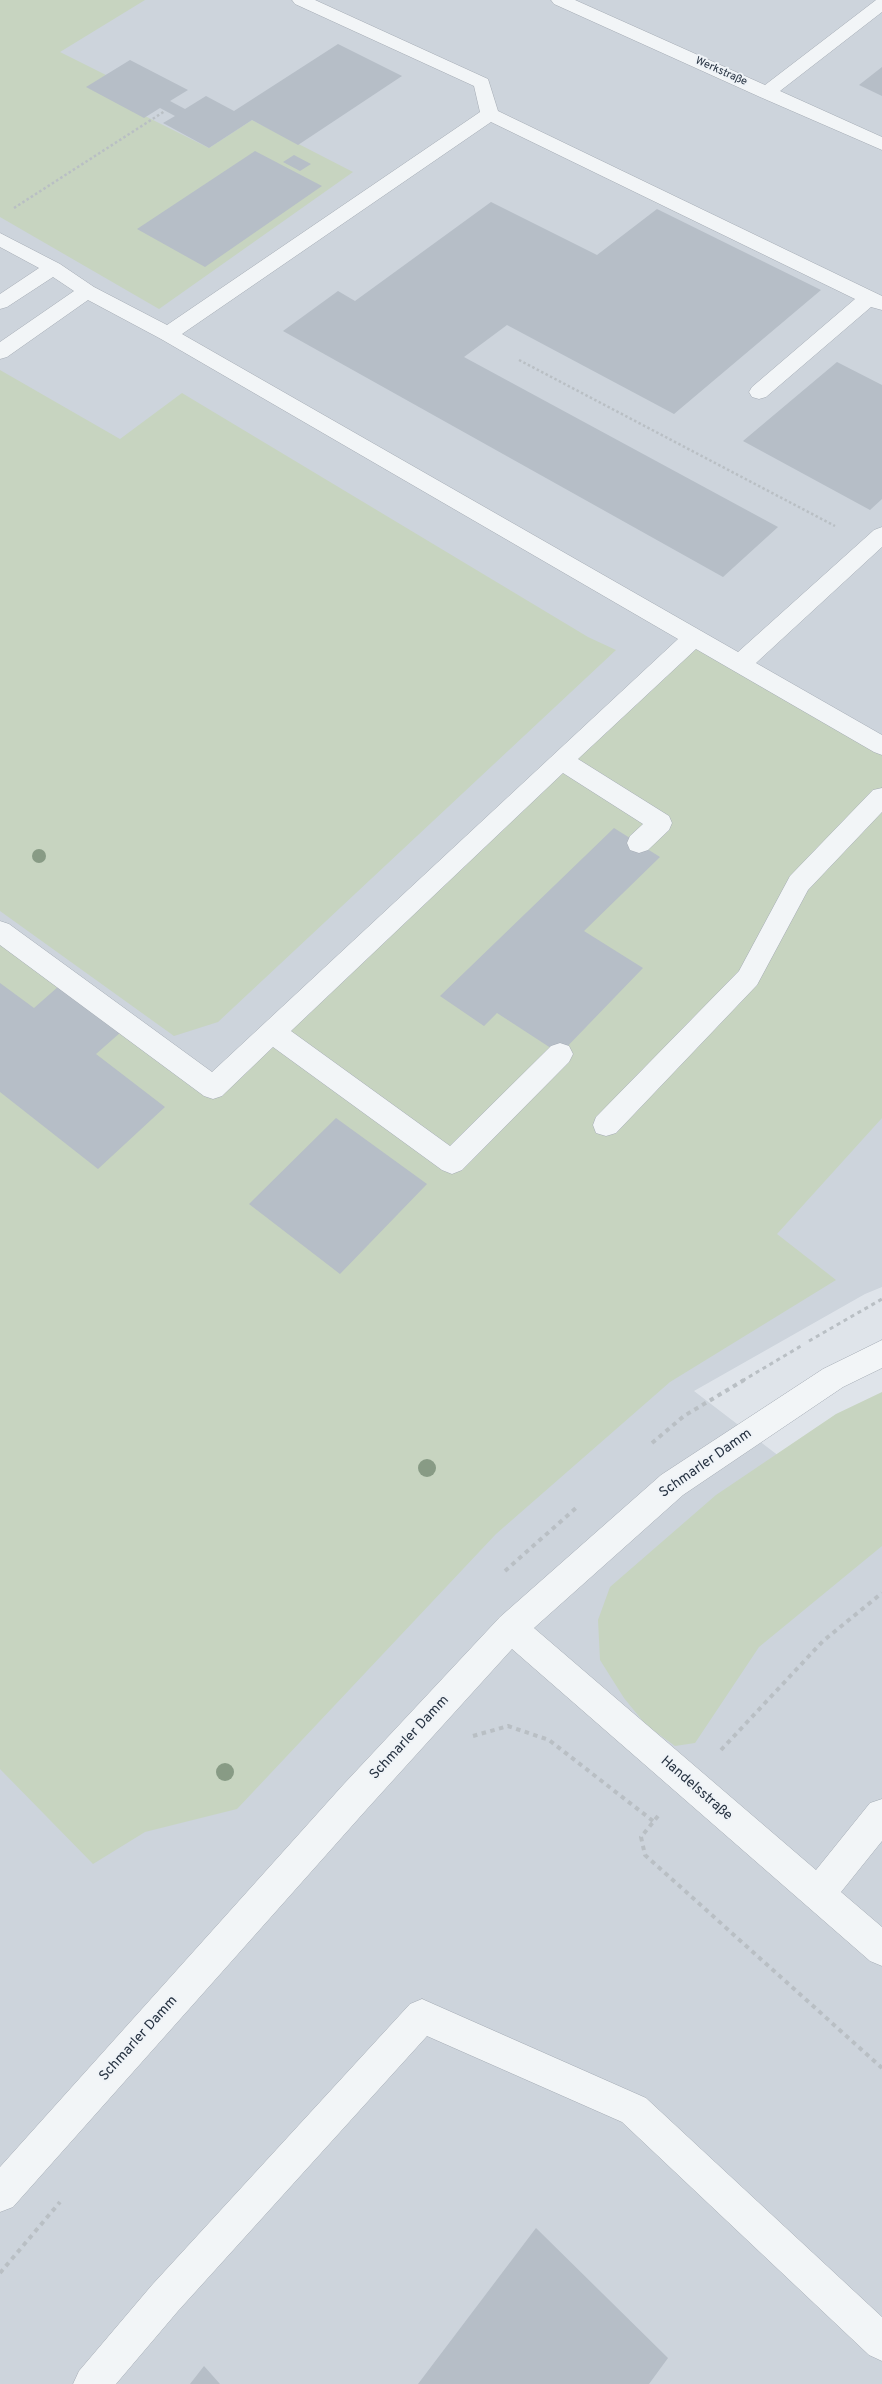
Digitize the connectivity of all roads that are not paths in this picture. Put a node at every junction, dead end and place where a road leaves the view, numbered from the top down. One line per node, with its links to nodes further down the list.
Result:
1 (301, 0): 6 (street)
2 (560, 0): 5 (street, Werkstraße)
3 (875, 0): 4 (street)
4 (882, 3): 5 (street)
5 (766, 93): 7 (street, Werkstraße)
6 (490, 114): 11 (street); 13 (street)
7 (882, 144)
8 (0, 239): 9 (street)
9 (52, 268): 10 (street); 12 (street)
10 (87, 291): 13 (street); 14 (street)
11 (875, 301): 15 (street)
12 (0, 304)
13 (168, 334): 17 (street)
14 (0, 352)
15 (758, 392)
16 (877, 540): 18 (street)
17 (694, 638): 18 (street); 20 (street)
18 (740, 664): 19 (street)
19 (882, 746)
20 (561, 760): 22 (street); 24 (street)
21 (882, 797): 26 (street)
22 (639, 843)
23 (0, 931): 24 (street)
24 (272, 1032): 25 (street)
25 (560, 1054)
26 (606, 1125)
27 (882, 1353): 28 (street, Schmarler Damm)
28 (511, 1628): 30 (street, Handelsstraße); 32 (street, Schmarler Damm)
29 (882, 1815): 30 (street)
30 (818, 1894): 31 (street, Handelsstraße)
31 (882, 1949)
32 (0, 2194)
33 (882, 2342): 34 (street)
34 (92, 2384)

